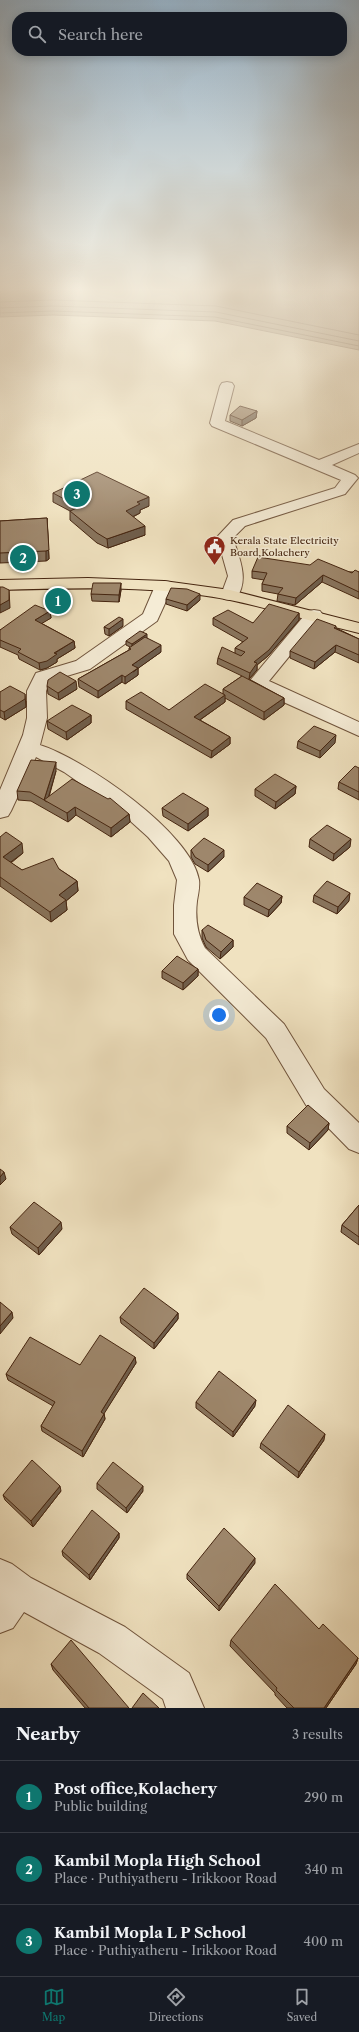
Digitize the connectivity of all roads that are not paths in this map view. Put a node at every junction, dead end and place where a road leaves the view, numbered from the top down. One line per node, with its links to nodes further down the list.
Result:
1 (227, 386): 3 (street)
2 (359, 448): 3 (street)
3 (319, 465): 6 (street)
4 (0, 585): 5 (main road)
5 (164, 586): 6 (main road); 10 (street)
6 (230, 595): 7 (main road)
7 (314, 615): 8 (main road); 9 (street)
8 (359, 628)
9 (359, 730)
10 (29, 748): 11 (street); 12 (street)
11 (0, 810)
12 (359, 1141)
13 (6, 1594): 14 (street)
14 (185, 1708)

